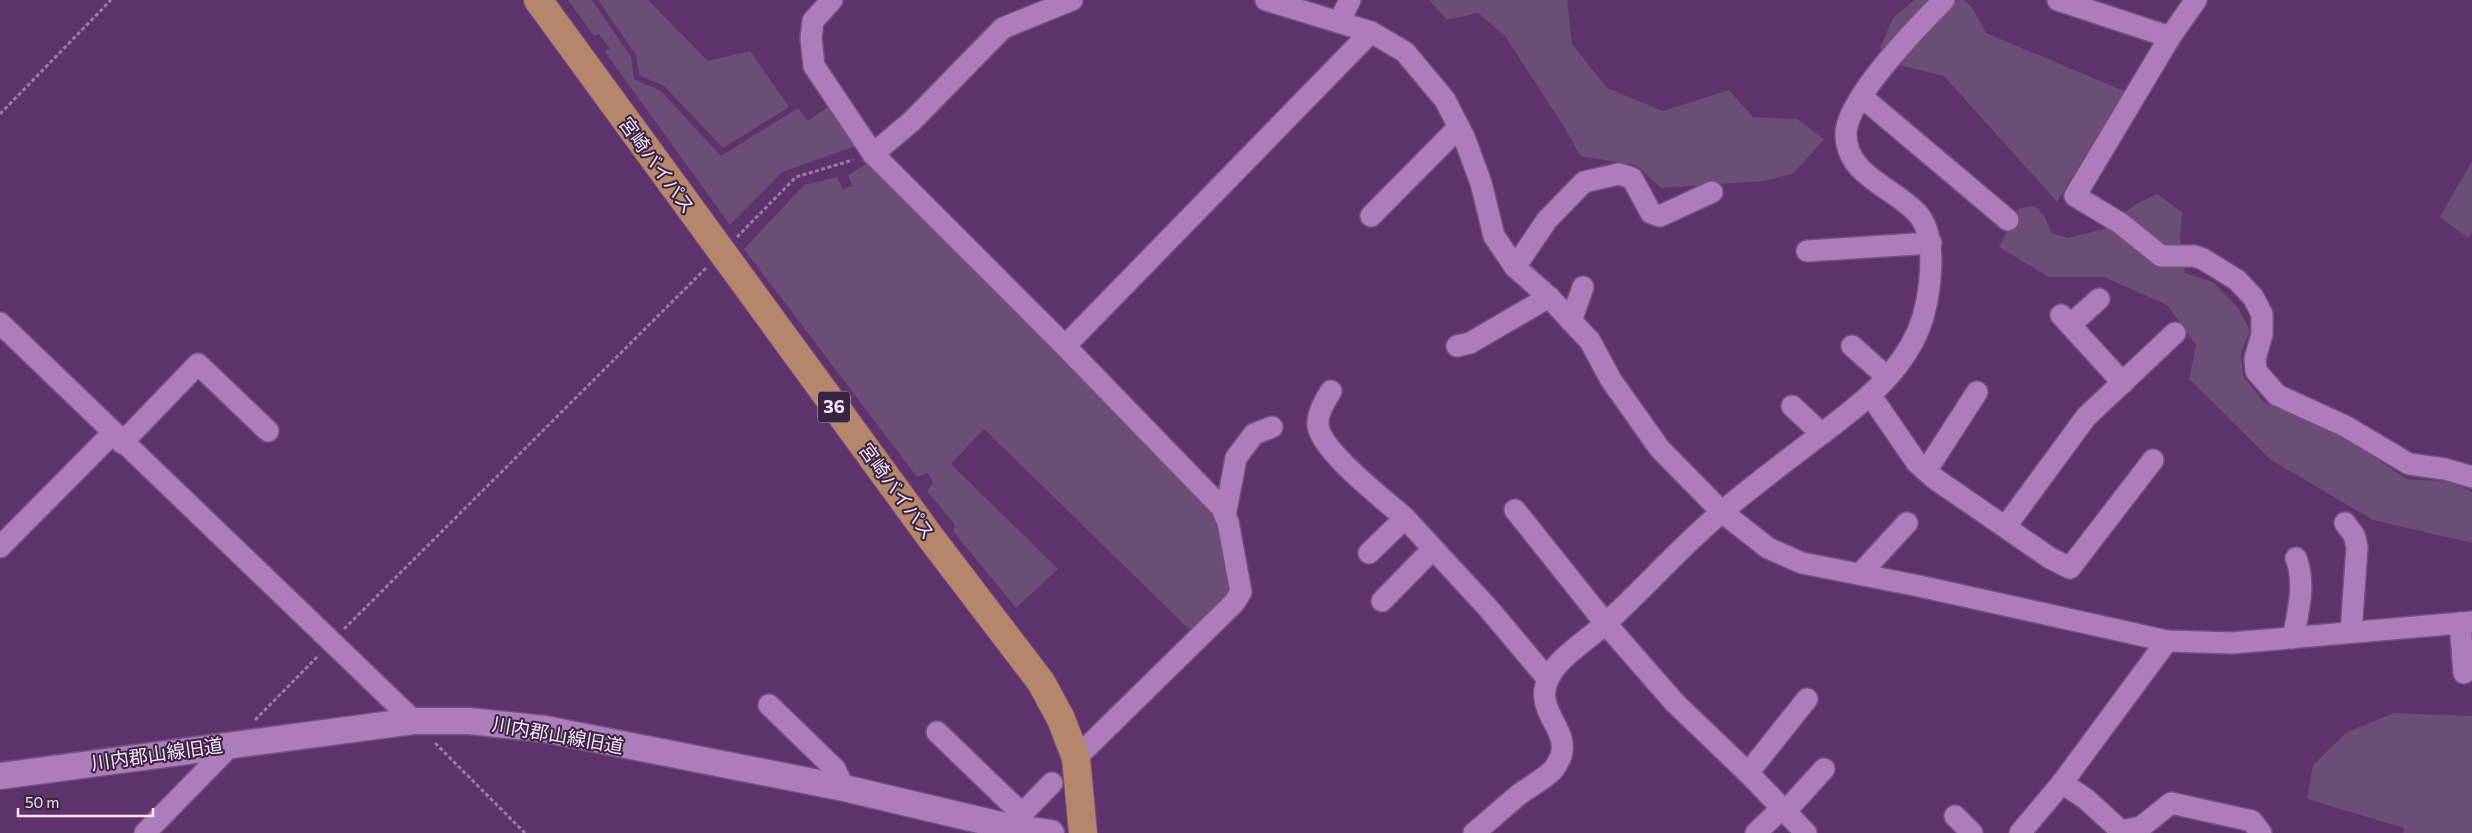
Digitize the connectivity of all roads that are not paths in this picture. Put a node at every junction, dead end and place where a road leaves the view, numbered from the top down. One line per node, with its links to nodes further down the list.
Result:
1 (538, 0): 68 (main road, 宮崎バイパス / 36)
2 (832, 0): 14 (street)
3 (1072, 0): 14 (street)
4 (1266, 0): 9 (street)
5 (1350, 0): 9 (street)
6 (1944, 0): 12 (street)
7 (2058, 0): 11 (street)
8 (2196, 0): 11 (street)
9 (1340, 22): 10 (street)
10 (1371, 32): 13 (street); 27 (street)
11 (2170, 37): 42 (street)
12 (1862, 97): 17 (street); 18 (street)
13 (1459, 127): 16 (street); 20 (street)
14 (873, 154): 27 (street)
15 (1712, 192): 20 (street)
16 (1371, 216)
17 (2008, 220)
18 (1931, 243): 19 (street); 30 (street)
19 (1807, 251)
20 (1515, 268): 22 (street)
21 (1584, 287): 24 (street)
22 (1549, 297): 24 (street); 28 (street)
23 (2099, 299): 31 (street)
24 (1571, 321): 44 (street)
25 (0, 323): 39 (street)
26 (2175, 333): 31 (street)
27 (1065, 346): 45 (street)
28 (1457, 346)
29 (1852, 346): 30 (street)
30 (1887, 377): 34 (street)
31 (2123, 383): 49 (street)
32 (1331, 390): 46 (street)
33 (1977, 392): 41 (street)
34 (1871, 396): 38 (street); 41 (street)
35 (1792, 406): 38 (street)
36 (1272, 427): 45 (street)
37 (268, 431): 39 (street)
38 (1822, 434): 44 (street)
39 (117, 438): 50 (street); 65 (street)
40 (2153, 460): 49 (street)
41 (1926, 471): 49 (street)
42 (2472, 477)
43 (1514, 510): 57 (street)
44 (1722, 512): 54 (street); 57 (street)
45 (1225, 516): 68 (street)
46 (1405, 518): 51 (street); 52 (street)
47 (1907, 523): 54 (street)
48 (2346, 523): 58 (street)
49 (2006, 526)
50 (0, 547)
51 (1433, 549): 55 (street); 62 (street)
52 (1369, 553)
53 (2296, 558): 59 (street)
54 (1860, 574): 60 (street)
55 (1382, 601)
56 (2466, 623): 58 (street); 61 (street)
57 (1606, 624): 62 (street); 70 (street)
58 (2351, 632): 59 (street)
59 (2294, 638): 60 (street)
60 (2167, 641): 73 (street)
61 (2464, 674)
62 (1547, 678): 81 (street)
63 (1807, 699): 70 (street)
64 (769, 705): 74 (street)
65 (414, 721): 67 (street, 川内郡山線旧道); 74 (street, 川内郡山線旧道)
66 (937, 732): 77 (street)
67 (232, 744): 71 (street, 川内郡山線旧道); 78 (street)
68 (1076, 758): 80 (main road, 宮崎バイパス / 36)
69 (1824, 769): 75 (street)
70 (1748, 773): 75 (street)
71 (0, 776)
72 (1052, 783): 77 (street)
73 (2062, 783): 85 (street); 86 (street)
74 (844, 788): 77 (street, 川内郡山線旧道)
75 (1784, 810): 82 (street); 83 (street)
76 (1955, 816): 84 (street)
77 (1015, 820): 79 (street, 川内郡山線旧道)
78 (145, 833)
79 (1051, 833)
80 (1083, 833)
81 (1474, 833)
82 (1756, 833)
83 (1806, 833)
84 (1972, 833)
85 (2020, 833)
86 (2261, 833)

